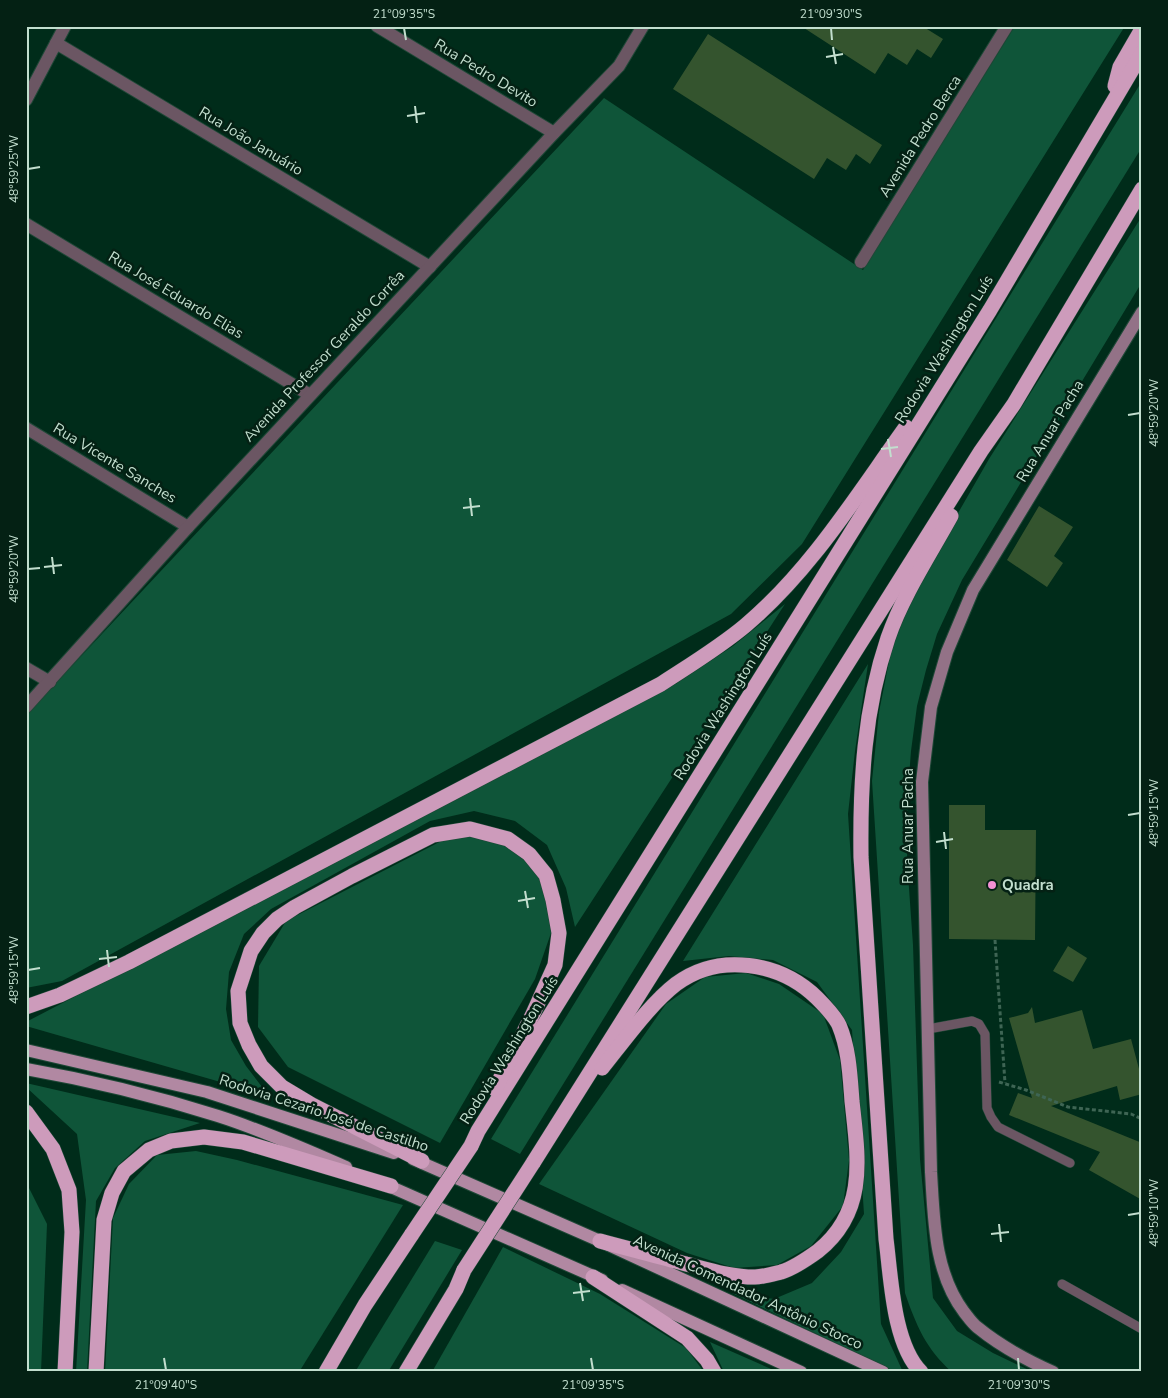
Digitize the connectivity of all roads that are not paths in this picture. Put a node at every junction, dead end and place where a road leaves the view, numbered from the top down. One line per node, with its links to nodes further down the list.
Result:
1 (65, 26): 6 (street)
2 (377, 26): 10 (street, Rua Pedro Devito)
3 (643, 26): 10 (street, Avenida Professor Geraldo Corrêa)
4 (1008, 26): 13 (street, Avenida Pedro Berca)
5 (1142, 29): 9 (highway)
6 (56, 43): 8 (street); 14 (street, Rua João Januário)
7 (1142, 53): 9 (highway, Rodovia Washington Luís)
8 (26, 100)
9 (1111, 103): 15 (highway, Rodovia Washington Luís)
10 (554, 132): 14 (street, Avenida Professor Geraldo Corrêa)
11 (1142, 189): 19 (highway)
12 (26, 224): 18 (street, Rua José Eduardo Elias)
13 (861, 262)
14 (430, 267): 18 (street, Avenida Professor Geraldo Corrêa)
15 (990, 310): 25 (highway); 31 (highway, Rodovia Washington Luís)
16 (1142, 312): 17 (street, Rua Anuar Pacha)
17 (1138, 328): 26 (street, Rua Anuar Pacha)
18 (310, 395): 21 (street, Avenida Professor Geraldo Corrêa)
19 (1014, 404): 30 (highway); 50 (highway)
20 (26, 428): 21 (street, Rua Vicente Sanches)
21 (188, 527): 23 (street, Avenida Professor Geraldo Corrêa)
22 (26, 668): 23 (street)
23 (50, 682): 24 (street, Avenida Professor Geraldo Corrêa)
24 (26, 707)
25 (26, 1007)
26 (928, 1029): 33 (lane); 51 (street, Rua Anuar Pacha)
27 (26, 1050): 32 (main road, Rodovia Cezario José de Castilho)
28 (26, 1069): 34 (main road)
29 (26, 1112): 41 (highway)
30 (563, 1116): 35 (highway); 38 (highway, bridge)
31 (478, 1131): 32 (highway); 39 (highway, Rodovia Washington Luís, bridge)
32 (422, 1161): 35 (main road, Rodovia Cezario José de Castilho)
33 (1070, 1163)
34 (391, 1186): 36 (main road); 42 (highway)
35 (600, 1241): 49 (main road, Avenida Comendador Antônio Stocco)
36 (593, 1277): 47 (highway); 48 (main road)
37 (1062, 1284): 40 (lane)
38 (456, 1289): 45 (highway); 46 (highway)
39 (365, 1305): 43 (highway); 44 (highway, Rodovia Washington Luís)
40 (1142, 1329)
41 (65, 1372)
42 (96, 1372)
43 (318, 1372)
44 (326, 1372)
45 (406, 1372)
46 (416, 1372)
47 (714, 1372)
48 (801, 1372)
49 (883, 1372)
50 (921, 1372)
51 (1052, 1372)

